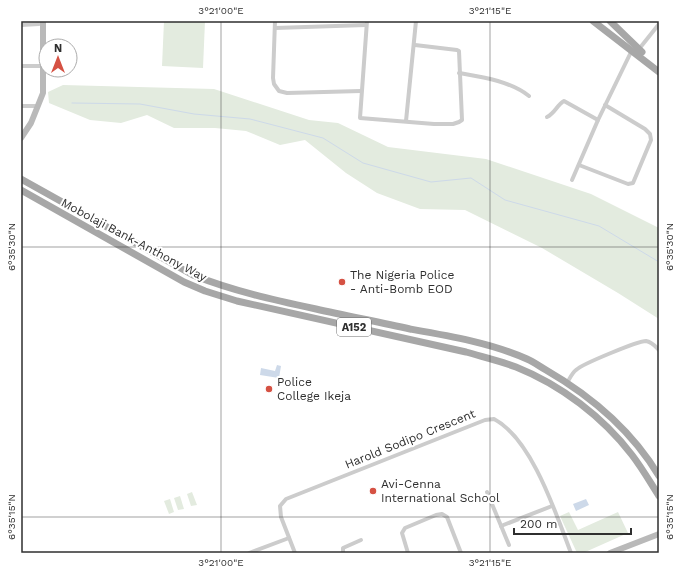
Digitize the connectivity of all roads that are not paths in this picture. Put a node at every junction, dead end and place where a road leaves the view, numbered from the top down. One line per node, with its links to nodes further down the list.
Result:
1 (276, 21): 9 (street)
2 (416, 21): 11 (street)
3 (593, 21): 12 (main road)
4 (610, 21): 12 (main road)
5 (41, 22): 8 (street); 10 (street); 28 (street)
6 (366, 23): 9 (street); 19 (street)
7 (659, 24): 12 (street)
8 (21, 25)
9 (275, 28): 19 (street)
10 (41, 38)
11 (414, 45): 17 (street); 26 (street)
12 (636, 50): 15 (main road); 16 (main road); 23 (street)
13 (21, 66): 14 (street)
14 (38, 66)
15 (659, 67)
16 (659, 72)
17 (459, 73): 20 (street); 26 (street)
18 (40, 78): 22 (street)
19 (361, 91): 26 (street)
20 (529, 96)
21 (21, 106): 22 (street)
22 (35, 106): 27 (street)
23 (605, 106): 25 (street); 29 (street)
24 (547, 117): 25 (street)
25 (598, 120): 29 (street)
26 (406, 121)
27 (21, 131)
28 (21, 138)
29 (579, 165): 31 (street)
30 (21, 179): 33 (main road, Mobolaji Bank-Anthony Way / A152)
31 (572, 180)
32 (21, 190): 35 (main road, Mobolaji Bank-Anthony Way / A152)
33 (411, 329): 34 (main road, Mobolaji Bank-Anthony Way / A152); 35 (main road)
34 (435, 333): 36 (main road); 38 (main road, Mobolaji Bank-Anthony Way / A152)
35 (410, 339): 36 (main road, Mobolaji Bank-Anthony Way / A152)
36 (433, 345): 41 (main road, Mobolaji Bank-Anthony Way / A152)
37 (659, 350): 38 (street)
38 (567, 383): 39 (main road, Mobolaji Bank-Anthony Way / A152)
39 (659, 476)
40 (487, 492): 43 (street)
41 (659, 496)
42 (552, 506): 43 (street); 45 (street, Harold Sodipo Crescent); 53 (street, Harold Sodipo Crescent)
43 (501, 526): 47 (street)
44 (659, 534): 54 (street)
45 (289, 538): 48 (street); 49 (street, Harold Sodipo Crescent)
46 (361, 540): 50 (street)
47 (509, 545)
48 (249, 553)
49 (295, 553)
50 (343, 553)
51 (408, 553): 52 (street)
52 (461, 553)
53 (572, 553)
54 (611, 553)

